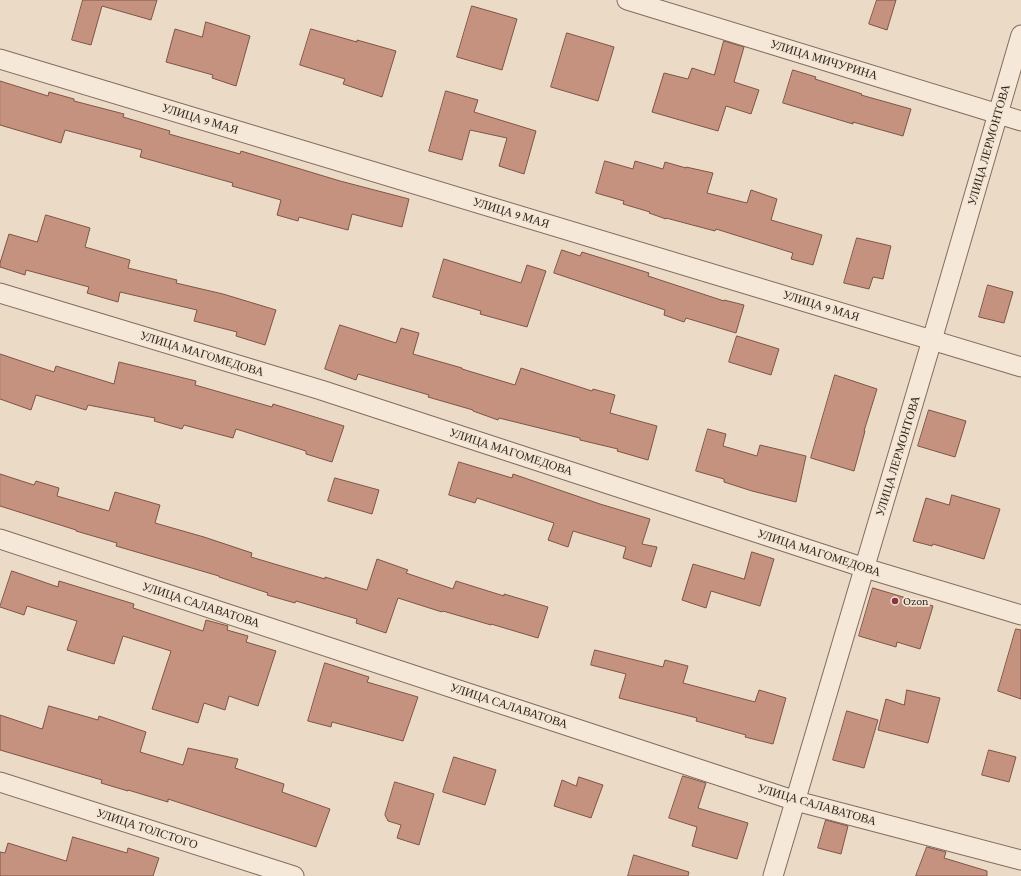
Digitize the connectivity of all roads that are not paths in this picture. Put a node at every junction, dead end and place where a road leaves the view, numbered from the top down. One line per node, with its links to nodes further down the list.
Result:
1 (627, 0): 4 (street, УЛИЦА МИЧУРИНА)
2 (1021, 35): 4 (street, УЛИЦА ЛЕРМОНТОВА)
3 (0, 59): 7 (street, УЛИЦА 9 МАЯ)
4 (998, 114): 5 (street, УЛИЦА МИЧУРИНА); 7 (street, УЛИЦА ЛЕРМОНТОВА)
5 (1021, 121)
6 (0, 293): 10 (street, УЛИЦА МАГОМЕДОВА)
7 (932, 340): 8 (street, УЛИЦА 9 МАЯ); 10 (street, УЛИЦА ЛЕРМОНТОВА)
8 (1021, 367)
9 (0, 539): 13 (street, УЛИЦА САЛАВАТОВА)
10 (865, 568): 11 (street, УЛИЦА МАГОМЕДОВА); 13 (street, УЛИЦА ЛЕРМОНТОВА)
11 (1021, 615)
12 (0, 782): 15 (street, УЛИЦА ТОЛСТОГО)
13 (796, 800): 14 (street, УЛИЦА САЛАВАТОВА); 16 (street, УЛИЦА ЛЕРМОНТОВА)
14 (1021, 860)
15 (294, 876)
16 (773, 876)

